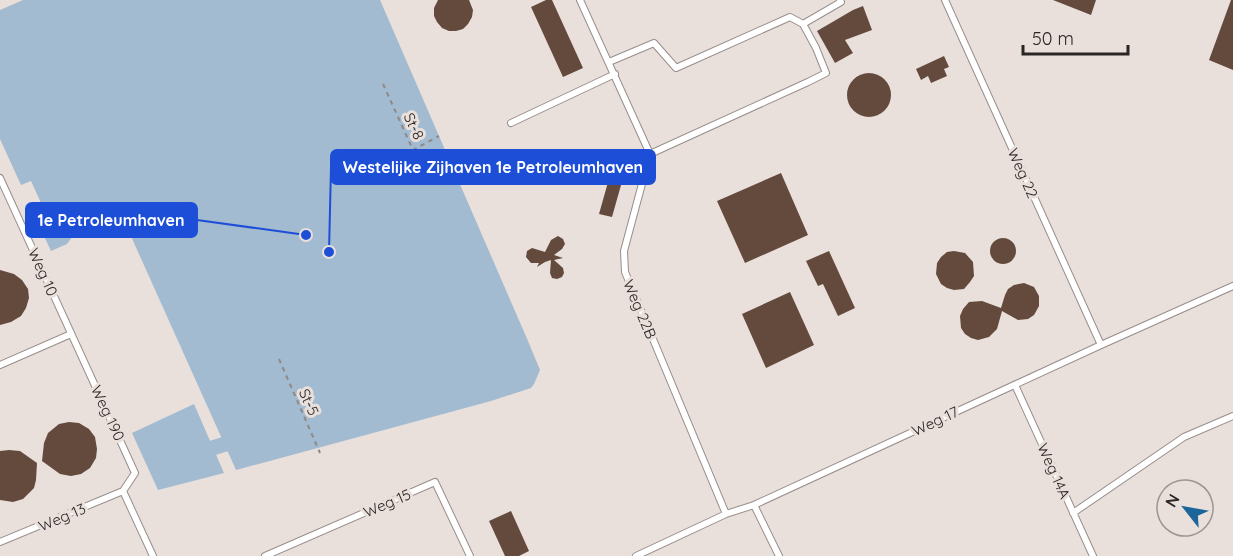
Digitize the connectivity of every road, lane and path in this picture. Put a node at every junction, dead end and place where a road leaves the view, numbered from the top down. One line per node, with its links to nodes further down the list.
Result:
1 (580, 0): 5 (lane)
2 (840, 0): 4 (lane)
3 (945, 0): 14 (lane, Weg 22)
4 (802, 24): 5 (lane); 10 (lane)
5 (609, 62): 6 (lane)
6 (615, 74): 8 (lane); 10 (lane)
7 (383, 84): 9 (path, St-8)
8 (511, 123)
9 (439, 136)
10 (650, 154): 23 (lane, Weg 22B)
11 (0, 178): 13 (lane, Weg 10)
12 (1233, 286): 14 (lane, Weg 17)
13 (70, 334): 16 (lane); 20 (lane, Weg 190)
14 (1101, 345): 17 (lane, Weg 17)
15 (279, 359): 19 (path, St-5)
16 (0, 365)
17 (1015, 385): 21 (lane, Weg 17); 22 (lane, Weg 14A)
18 (1233, 416): 22 (lane)
19 (320, 453)
20 (123, 491): 24 (lane, Weg 13); 25 (lane)
21 (754, 505): 23 (lane, Weg 17); 29 (lane)
22 (1073, 513): 30 (lane, Weg 14A)
23 (726, 514): 28 (lane, Weg 17)
24 (0, 542)
25 (153, 556)
26 (265, 556): 27 (lane, Weg 15)
27 (470, 556)
28 (636, 556)
29 (779, 556)
30 (1093, 556)

